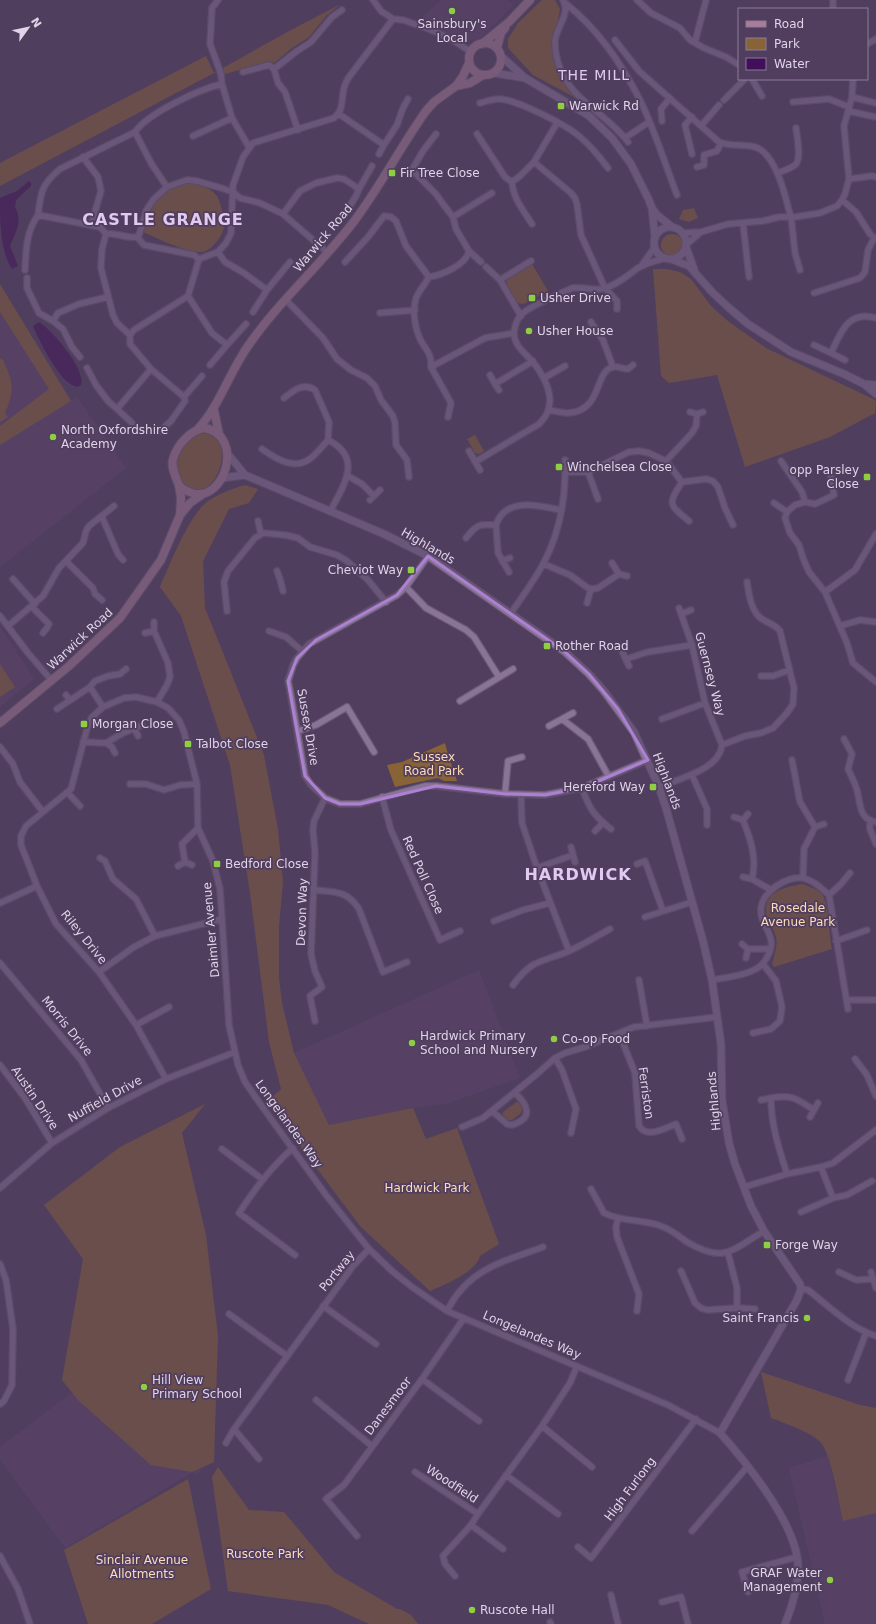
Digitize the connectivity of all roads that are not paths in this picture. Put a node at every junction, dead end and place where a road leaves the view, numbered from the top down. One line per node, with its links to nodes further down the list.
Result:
1 (218, 0): 25 (street)
2 (373, 0): 8 (street)
3 (530, 0): 9 (main road)
4 (636, 0): 11 (street)
5 (706, 0): 11 (street)
6 (564, 2): 42 (street); 42 (street)
7 (342, 10): 17 (street)
8 (393, 19): 14 (street); 37 (street)
9 (509, 22): 12 (main road); 13 (main road)
10 (616, 40): 29 (street)
11 (695, 42): 16 (street)
12 (482, 44): 13 (main road); 14 (main road)
13 (498, 51): 19 (main road); 21 (street)
14 (471, 52): 15 (main road)
15 (469, 63): 20 (main road); 26 (main road, Warwick Road)
16 (738, 64)
17 (274, 69): 18 (street); 46 (street)
18 (243, 72)
19 (494, 72): 20 (main road); 21 (street)
20 (483, 75): 26 (main road, Warwick Road)
21 (525, 78): 72 (street)
22 (744, 80): 31 (street)
23 (753, 80): 27 (street)
24 (853, 80): 28 (street)
25 (222, 84): 39 (street); 47 (street)
26 (456, 86): 91 (main road, Warwick Road)
27 (762, 96)
28 (852, 97): 34 (street); 36 (street)
29 (670, 98): 40 (street); 41 (street)
30 (408, 99): 52 (street)
31 (724, 100)
32 (793, 102): 36 (street)
33 (480, 103): 43 (street)
34 (876, 103)
35 (719, 105): 44 (street)
36 (849, 109): 38 (street); 63 (street)
37 (339, 114): 46 (street); 52 (street)
38 (876, 117)
39 (232, 118): 50 (street); 53 (street)
40 (692, 118): 44 (street); 55 (street)
41 (662, 121)
42 (649, 122): 69 (street)
43 (557, 123): 57 (street); 60 (street)
44 (701, 126): 51 (street)
45 (796, 128): 61 (street)
46 (298, 130): 53 (street)
47 (135, 132): 56 (street); 65 (street)
48 (436, 134): 76 (street)
49 (476, 134): 64 (street)
50 (193, 136)
51 (721, 143): 59 (street); 61 (street)
52 (384, 145): 54 (street)
53 (249, 147): 67 (street)
54 (379, 154)
55 (692, 154)
56 (83, 157): 74 (street); 79 (street)
57 (534, 162): 64 (street); 107 (street)
58 (372, 166): 66 (street)
59 (697, 167)
60 (608, 168)
61 (777, 173): 75 (street)
62 (876, 177): 63 (street)
63 (849, 179): 70 (street)
64 (512, 182): 78 (street)
65 (167, 187): 67 (street); 84 (street)
66 (358, 189): 71 (street); 73 (street)
67 (232, 192): 73 (street); 90 (street)
68 (492, 193): 76 (street)
69 (677, 195)
70 (842, 200): 75 (street); 86 (street)
71 (349, 207)
72 (652, 208): 80 (street); 85 (street)
73 (283, 214): 91 (street)
74 (38, 215): 79 (street); 100 (street)
75 (791, 216): 77 (street); 101 (street)
76 (453, 217): 89 (street)
77 (743, 223): 81 (street); 104 (street)
78 (532, 224)
79 (91, 225): 83 (street)
80 (672, 227): 82 (street); 85 (street)
81 (701, 232): 82 (street); 87 (street)
82 (683, 233): 87 (street)
83 (106, 234): 84 (street); 110 (street)
84 (136, 237): 92 (street)
85 (655, 238): 88 (street)
86 (875, 238): 109 (street)
87 (686, 246): 93 (street); 102 (street)
88 (654, 248): 93 (street); 99 (street)
89 (469, 251): 97 (street); 103 (street)
90 (218, 252): 92 (street); 108 (street)
91 (328, 253): 112 (main road, Warwick Road)
92 (199, 259): 111 (street)
93 (668, 259): 99 (street); 102 (street)
94 (531, 261): 106 (street)
95 (290, 262): 108 (street)
96 (345, 262): 103 (street)
97 (482, 262)
98 (486, 267): 106 (street)
99 (640, 267): 107 (street)
100 (25, 270)
101 (800, 270)
102 (695, 271): 141 (street)
103 (429, 277): 114 (street)
104 (749, 277)
105 (27, 278): 119 (street)
106 (500, 280): 117 (street)
107 (605, 288): 113 (street); 117 (street)
108 (267, 290): 115 (street)
109 (814, 293)
110 (108, 296): 119 (street); 123 (street)
111 (188, 296): 123 (street); 124 (street)
112 (286, 300): 148 (main road, Warwick Road); 171 (street)
113 (617, 309)
114 (415, 310): 116 (street); 133 (street)
115 (253, 312)
116 (380, 313)
117 (521, 316): 122 (street)
118 (876, 318): 126 (street)
119 (53, 321): 127 (street)
120 (591, 322): 134 (street)
121 (246, 324): 124 (street)
122 (514, 333): 129 (street); 133 (street)
123 (130, 335): 136 (street)
124 (227, 345): 130 (street)
125 (814, 345): 126 (street)
126 (831, 353): 128 (street)
127 (80, 357)
128 (845, 360)
129 (533, 361): 139 (street); 140 (street)
130 (210, 365)
131 (634, 365): 134 (street)
132 (565, 366): 139 (street)
133 (431, 367): 151 (street)
134 (614, 367): 149 (street)
135 (87, 368): 147 (street)
136 (150, 369): 145 (street); 147 (street)
137 (490, 375): 140 (street)
138 (202, 376): 145 (street)
139 (544, 378): 149 (street)
140 (495, 384): 143 (street)
141 (864, 384): 142 (street); 144 (street)
142 (876, 385)
143 (499, 390)
144 (876, 394)
145 (184, 397): 154 (street)
146 (284, 398): 156 (street)
147 (117, 410): 152 (street)
148 (214, 410): 153 (main road, Warwick Road); 155 (main road)
149 (549, 410): 163 (street)
150 (690, 412): 161 (street)
151 (448, 417)
152 (132, 423)
153 (198, 429): 155 (main road); 173 (main road)
154 (160, 431)
155 (219, 434): 159 (main road)
156 (328, 440): 157 (street); 169 (street)
157 (262, 449)
158 (469, 452): 163 (street)
159 (227, 453): 168 (street, Highlands); 170 (main road)
160 (565, 460): 165 (street)
161 (666, 461): 166 (street); 172 (street)
162 (781, 461): 179 (street)
163 (475, 462): 164 (street)
164 (480, 470)
165 (565, 472): 166 (street); 182 (street)
166 (588, 472): 177 (street)
167 (830, 472): 179 (street)
168 (245, 475): 170 (street); 183 (street, Highlands)
169 (348, 476): 176 (street); 183 (street)
170 (222, 478): 175 (main road)
171 (410, 478)
172 (682, 482): 188 (street); 190 (street)
173 (179, 486): 175 (main road); 185 (main road, Warwick Road)
174 (380, 490): 176 (street)
175 (204, 493): 185 (main road, Warwick Road)
176 (374, 496): 178 (street)
177 (598, 499)
178 (370, 500)
179 (805, 502): 184 (street)
180 (774, 503): 184 (street)
181 (114, 506): 186 (street)
182 (560, 510): 189 (street); 201 (street)
183 (330, 512): 195 (street, Highlands)
184 (787, 512): 211 (street)
185 (180, 515): 240 (main road, Warwick Road)
186 (102, 517): 197 (street); 198 (street)
187 (258, 521): 191 (street)
188 (689, 521)
189 (496, 525): 193 (street); 199 (street)
190 (733, 525)
191 (261, 534): 213 (street); 218 (street)
192 (876, 534): 194 (street)
193 (466, 538)
194 (874, 544): 211 (street)
195 (428, 556): 208 (street, Sussex Drive); 219 (street, Highlands)
196 (510, 558): 199 (street)
197 (123, 560)
198 (66, 561): 212 (street); 215 (street)
199 (502, 561): 203 (street)
200 (612, 563): 204 (street)
201 (544, 564): 209 (street); 219 (street)
202 (277, 571): 210 (street)
203 (509, 572)
204 (619, 574): 205 (street); 209 (street)
205 (627, 576)
206 (13, 579): 215 (street)
207 (746, 582): 237 (street)
208 (406, 587): 213 (street, Sussex Drive); 239 (street)
209 (591, 589): 214 (street)
210 (283, 591)
211 (825, 592): 225 (street)
212 (102, 600)
213 (386, 602): 231 (street, Sussex Drive)
214 (587, 603)
215 (33, 606): 224 (street); 228 (street)
216 (679, 608): 220 (street, Guernsey Way)
217 (691, 610): 220 (street)
218 (227, 611)
219 (511, 613): 267 (street, Highlands)
220 (681, 614): 230 (street, Guernsey Way)
221 (0, 616): 224 (street)
222 (154, 622): 226 (street)
223 (876, 622): 225 (street)
224 (8, 626): 240 (street)
225 (840, 626): 241 (street)
226 (154, 631): 229 (street); 246 (street)
227 (269, 631): 231 (street)
228 (43, 633)
229 (145, 633)
230 (692, 645): 233 (street); 247 (street, Guernsey Way)
231 (302, 651): 257 (street, Sussex Drive)
232 (622, 652): 233 (street)
233 (626, 659): 234 (street)
234 (629, 666)
235 (126, 669): 242 (street)
236 (513, 669): 239 (street)
237 (789, 670): 238 (street); 263 (street)
238 (761, 676)
239 (500, 677): 245 (street)
240 (52, 681): 253 (main road, Warwick Road)
241 (876, 682)
242 (90, 686): 244 (street); 248 (street)
243 (66, 695): 244 (street)
244 (70, 700): 249 (street)
245 (460, 701)
246 (157, 702): 248 (street); 272 (street, Daimler Avenue)
247 (705, 703): 252 (street); 263 (street, Guernsey Way)
248 (103, 707): 260 (street)
249 (57, 709)
250 (572, 713): 251 (street)
251 (562, 718): 255 (street); 270 (street)
252 (662, 719)
253 (0, 724)
254 (142, 725): 256 (street)
255 (549, 726)
256 (134, 728): 258 (street); 261 (street)
257 (298, 731): 264 (street); 279 (street, Sussex Drive)
258 (138, 736)
259 (844, 739): 285 (street)
260 (83, 742): 261 (street); 275 (street)
261 (106, 743): 265 (street)
262 (1, 745): 281 (street)
263 (722, 745): 269 (street)
264 (374, 752)
265 (115, 753)
266 (522, 757): 276 (street)
267 (648, 760): 270 (street, Sussex Drive); 273 (street, Highlands)
268 (792, 760): 289 (street)
269 (692, 774): 273 (street); 288 (street)
270 (609, 777): 274 (street, Sussex Drive)
271 (130, 784): 272 (street)
272 (197, 784): 290 (street, Daimler Avenue)
273 (660, 787): 312 (street, Highlands)
274 (582, 788): 277 (street, Sussex Drive); 286 (street)
275 (68, 793): 280 (street); 281 (street, Riley Drive)
276 (505, 794): 277 (street, Sussex Drive); 278 (street, Sussex Drive)
277 (521, 796): 303 (street)
278 (382, 797): 279 (street, Sussex Drive); 321 (street, Red Poll Close)
279 (325, 798): 309 (street, Devon Way)
280 (80, 806)
281 (43, 812): 308 (street, Riley Drive)
282 (748, 814): 284 (street)
283 (734, 817): 284 (street)
284 (743, 820): 307 (street)
285 (873, 821): 293 (street)
286 (603, 824): 291 (street); 292 (street)
287 (824, 824): 289 (street)
288 (707, 825)
289 (816, 827): 306 (street)
290 (198, 828): 298 (street); 317 (street, Daimler Avenue)
291 (610, 829)
292 (595, 831)
293 (875, 837): 294 (street)
294 (876, 844)
295 (571, 847): 296 (street)
296 (573, 855): 299 (street); 303 (street)
297 (100, 858): 322 (street)
298 (185, 862): 301 (street); 302 (street)
299 (575, 862)
300 (637, 864): 315 (street)
301 (192, 865)
302 (178, 866)
303 (537, 868): 314 (street)
304 (850, 873): 311 (street)
305 (743, 877): 307 (street)
306 (803, 878): 310 (street); 311 (street)
307 (752, 880): 310 (street)
308 (37, 886): 313 (street); 332 (street, Riley Drive)
309 (314, 890): 329 (street); 341 (street, Devon Way)
310 (771, 890): 326 (street)
311 (829, 894): 323 (street)
312 (692, 902): 315 (street); 334 (street, Highlands)
313 (0, 903)
314 (550, 903): 318 (street); 327 (street)
315 (663, 911): 316 (street)
316 (645, 917)
317 (222, 919): 322 (street); 346 (street, Daimler Avenue)
318 (494, 921)
319 (610, 930): 327 (street)
320 (867, 930): 323 (street)
321 (460, 931)
322 (155, 936): 332 (street)
323 (836, 941): 336 (street)
324 (742, 944): 325 (street)
325 (748, 949): 326 (street); 328 (street)
326 (770, 949): 331 (street)
327 (569, 951): 335 (street)
328 (746, 958)
329 (407, 962)
330 (0, 963): 356 (street, Morris Drive)
331 (763, 964): 334 (street); 345 (street)
332 (99, 972): 342 (street, Riley Drive)
333 (639, 980): 343 (street)
334 (712, 980): 340 (street, Highlands)
335 (512, 985)
336 (847, 1000): 337 (street); 339 (street)
337 (876, 1000)
338 (169, 1007): 342 (street)
339 (848, 1009)
340 (717, 1017): 343 (street); 371 (street, Highlands)
341 (315, 1021)
342 (136, 1025): 350 (street, Riley Drive)
343 (647, 1026): 344 (street)
344 (619, 1032): 347 (street); 363 (street, Ferriston)
345 (753, 1033)
346 (234, 1052): 350 (street, Nuffield Drive); 365 (street, Longelandes Way)
347 (555, 1058): 351 (street); 362 (street)
348 (855, 1058): 352 (street)
349 (0, 1065): 364 (street, Austin Drive)
350 (166, 1079): 356 (street, Nuffield Drive)
351 (515, 1093): 358 (street); 358 (street)
352 (876, 1096)
353 (771, 1098): 354 (street); 357 (street); 368 (street)
354 (761, 1100)
355 (818, 1103): 357 (street)
356 (108, 1108): 364 (street, Nuffield Drive)
357 (814, 1110): 359 (street)
358 (492, 1111): 360 (street)
359 (810, 1117)
360 (462, 1128)
361 (876, 1130): 367 (street)
362 (571, 1133)
363 (682, 1139)
364 (52, 1143): 372 (street, Nuffield Drive)
365 (293, 1148): 369 (street); 379 (street, Longelandes Way)
366 (222, 1149): 369 (street)
367 (822, 1167): 368 (street); 374 (street)
368 (787, 1174): 371 (street)
369 (262, 1179): 381 (street)
370 (872, 1181): 374 (street)
371 (744, 1187): 377 (street, Highlands)
372 (0, 1188)
373 (592, 1189): 376 (street)
374 (834, 1198): 375 (street)
375 (801, 1212)
376 (618, 1218): 380 (street); 393 (street)
377 (764, 1231): 380 (street); 388 (street, Highlands)
378 (543, 1247): 392 (street)
379 (369, 1249): 389 (street, Portway); 392 (street, Longelandes Way)
380 (728, 1253): 390 (street)
381 (295, 1255)
382 (0, 1264): 404 (street)
383 (680, 1271): 390 (street)
384 (838, 1272): 386 (street)
385 (871, 1272): 386 (street)
386 (873, 1279): 387 (street)
387 (876, 1288)
388 (801, 1289): 396 (street); 409 (street)
389 (323, 1306): 398 (street, Portway); 399 (street, Portway)
390 (737, 1308): 391 (street)
391 (755, 1309)
392 (447, 1311): 395 (street, Longelandes Way)
393 (637, 1311)
394 (229, 1314): 399 (street)
395 (464, 1318): 400 (street, Longelandes Way); 401 (street, Danesmoor)
396 (866, 1333): 397 (street); 402 (street)
397 (876, 1336)
398 (376, 1344)
399 (287, 1356): 408 (street, Portway)
400 (577, 1366): 405 (street, Longelandes Way); 407 (street, Woodfield)
401 (422, 1379): 406 (street, Danesmoor); 411 (street, Danesmoor)
402 (848, 1380)
403 (316, 1400): 411 (street, Danesmoor)
404 (0, 1404)
405 (696, 1419): 409 (street, Longelandes Way); 422 (street, High Furlong)
406 (479, 1421)
407 (542, 1426): 414 (street); 416 (street, Woodfield)
408 (234, 1429): 410 (street, Portway); 412 (street)
409 (720, 1433): 413 (street, Longelandes Way)
410 (226, 1443)
411 (372, 1446): 421 (street, Danesmoor)
412 (259, 1459)
413 (748, 1466): 420 (street); 425 (street, Longelandes Way)
414 (592, 1467)
415 (415, 1472): 417 (street, Woodfield)
416 (506, 1475): 417 (street, Woodfield); 418 (street)
417 (478, 1514): 419 (street, Woodfield)
418 (558, 1514)
419 (471, 1525): 423 (street); 426 (street, Woodfield)
420 (692, 1531)
421 (357, 1536)
422 (578, 1547)
423 (503, 1549)
424 (0, 1556): 430 (street)
425 (797, 1557): 427 (street); 433 (street, Longelandes Way)
426 (455, 1576)
427 (748, 1592)
428 (611, 1600): 431 (street)
429 (662, 1602): 432 (street)
430 (30, 1624)
431 (617, 1624)
432 (688, 1624)
433 (785, 1624)

